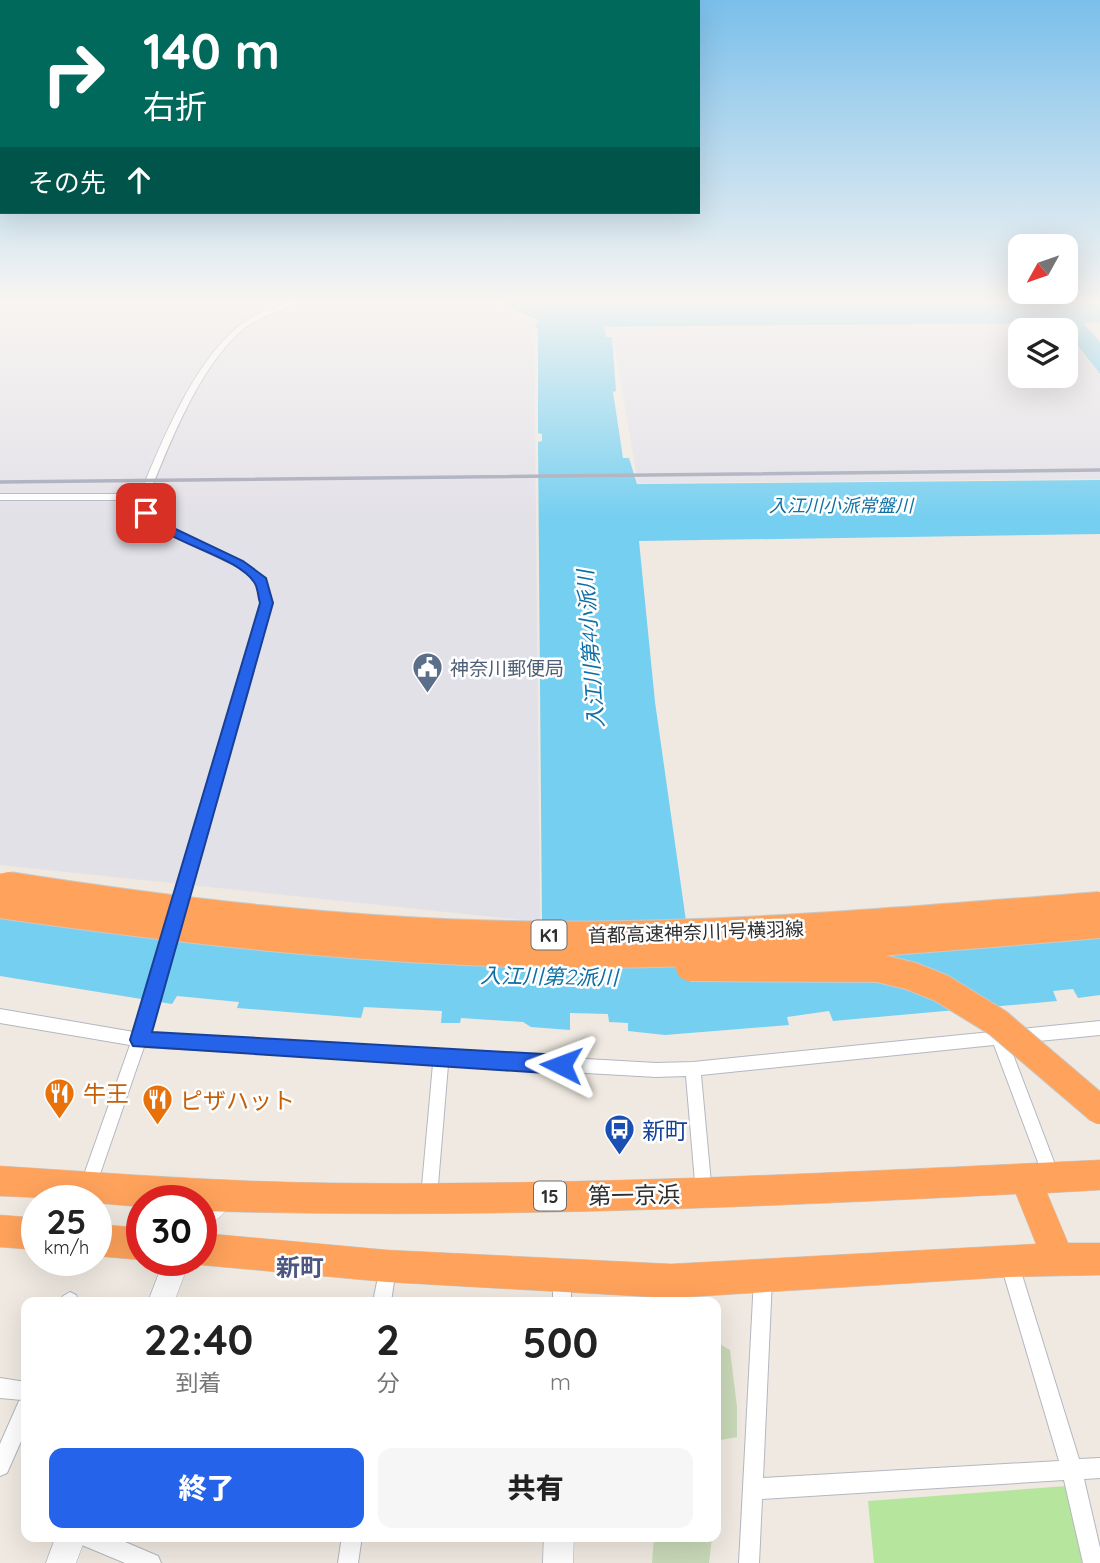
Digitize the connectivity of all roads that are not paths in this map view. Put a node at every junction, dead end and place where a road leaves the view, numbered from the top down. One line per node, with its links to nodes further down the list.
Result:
1 (207, 373): 3 (street)
2 (0, 497): 3 (street)
3 (143, 497): 12 (street, bridge)
4 (0, 885): 6 (highway, 首都高速神奈川1号横羽線 / K1, bridge)
5 (0, 904): 8 (highway, 首都高速神奈川1号横羽線 / K1, bridge)
6 (1100, 906)
7 (1100, 924): 8 (highway, 首都高速神奈川1号横羽線 / K1, bridge)
8 (293, 942): 15 (highway, bridge)
9 (0, 1016): 12 (street)
10 (1100, 1028): 11 (street)
11 (999, 1038): 14 (street); 17 (street)
12 (139, 1040): 13 (street); 20 (street)
13 (441, 1058): 14 (street); 22 (street)
14 (693, 1069): 21 (street)
15 (1100, 1110)
16 (1100, 1175): 17 (highway, 第一京浜 / 15)
17 (1038, 1177): 21 (highway, 第一京浜 / 15); 28 (highway)
18 (0, 1181): 19 (highway, 第一京浜 / 15)
19 (26, 1185)
20 (89, 1185)
21 (704, 1194): 22 (highway, 第一京浜 / 15)
22 (429, 1198): 23 (highway, 第一京浜 / 15)
23 (217, 1206)
24 (0, 1231): 25 (highway)
25 (21, 1233)
26 (217, 1250): 30 (highway)
27 (1100, 1259): 28 (highway)
28 (1059, 1260): 29 (highway)
29 (1009, 1261): 31 (highway); 41 (street)
30 (387, 1266): 33 (highway); 35 (street)
31 (763, 1275): 33 (highway); 42 (street)
32 (171, 1276): 34 (street)
33 (562, 1289)
34 (163, 1297)
35 (384, 1297)
36 (0, 1388): 37 (street)
37 (21, 1390)
38 (21, 1419): 39 (street)
39 (0, 1466)
40 (1100, 1468): 41 (street)
41 (1072, 1469): 42 (street); 52 (street)
42 (755, 1489): 51 (street)
43 (69, 1542): 47 (street)
44 (99, 1542): 48 (street)
45 (351, 1542): 49 (street)
46 (559, 1542): 50 (street)
47 (61, 1563)
48 (151, 1563)
49 (348, 1563)
50 (558, 1563)
51 (749, 1563)
52 (1093, 1563)

